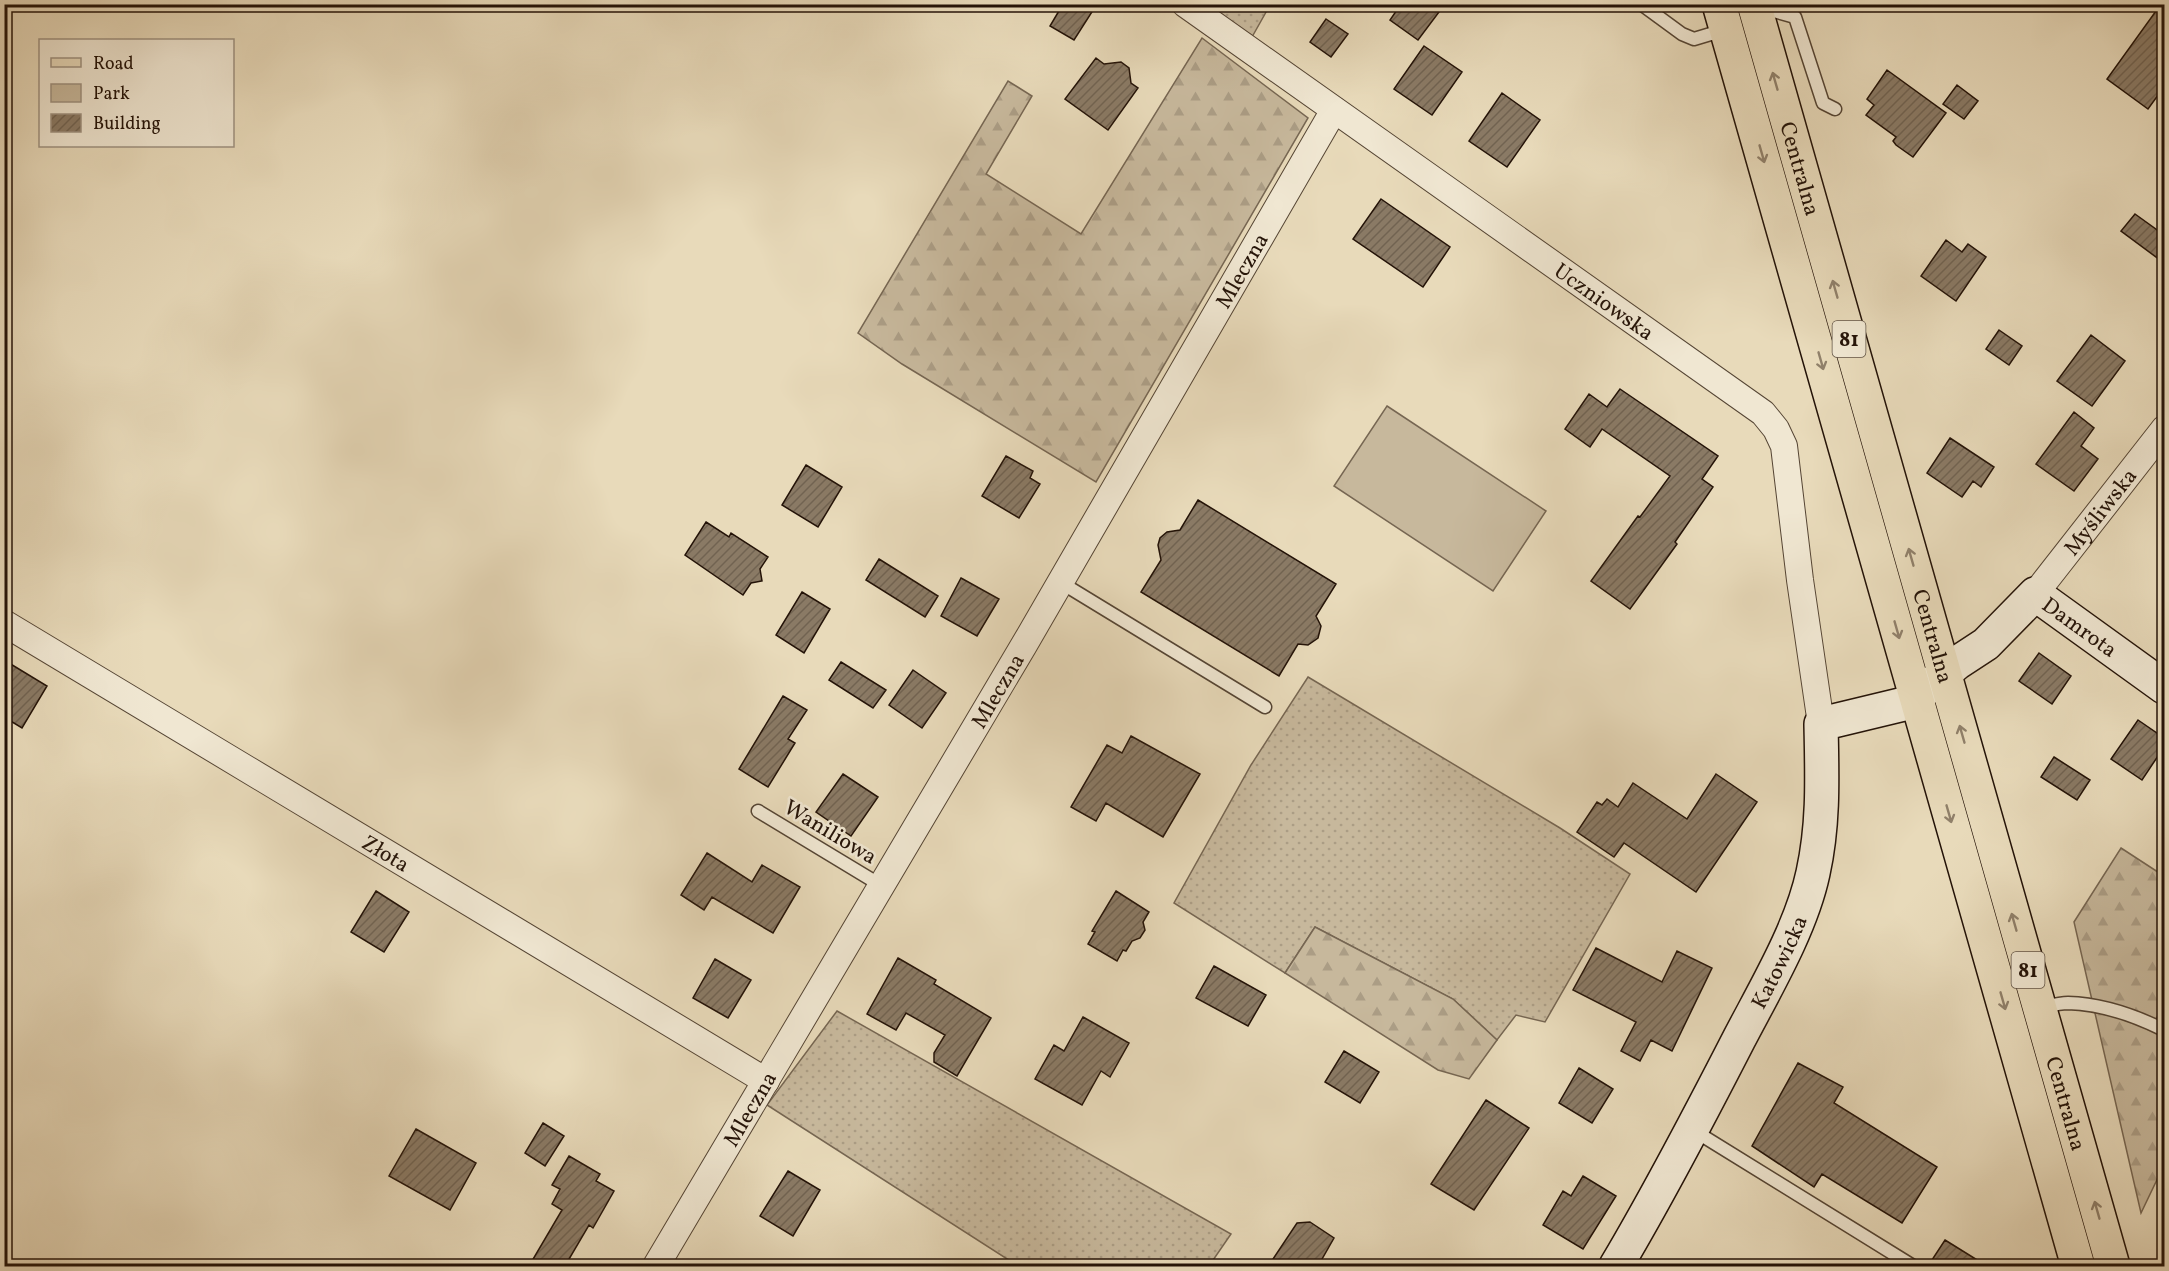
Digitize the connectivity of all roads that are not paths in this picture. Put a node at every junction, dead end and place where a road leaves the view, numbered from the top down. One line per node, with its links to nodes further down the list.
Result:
1 (1185, 4): 6 (street, Uczniowska)
2 (1641, 4): 4 (lane)
3 (1766, 9): 5 (lane); 11 (main road, Centralna / 81, one-way to 3)
4 (1722, 17): 13 (main road, Centralna / 81, one-way to 13)
5 (1835, 109)
6 (1334, 110): 8 (street, Mleczna); 15 (street, Uczniowska)
7 (2164, 429): 9 (street, Myśliwska)
8 (1060, 582): 14 (lane); 17 (street, Mleczna)
9 (2035, 594): 11 (street, Damrota); 12 (street, Damrota)
10 (4, 623): 20 (street, Złota)
11 (1945, 674): 13 (street, Damrota); 18 (main road, Centralna / 81, one-way to 11)
12 (2164, 687)
13 (1916, 697): 15 (street); 25 (main road, Centralna / 81, one-way to 25)
14 (1265, 707)
15 (1821, 724): 21 (street, Katowicka)
16 (758, 811): 17 (lane, Waniliowa)
17 (882, 886): 20 (street, Mleczna)
18 (2039, 1008): 19 (lane); 26 (main road, Centralna / 81, one-way to 18)
19 (2164, 1030)
20 (766, 1081): 22 (street, Mleczna)
21 (1692, 1129): 23 (street, Katowicka); 24 (lane)
22 (656, 1266)
23 (1616, 1266)
24 (1913, 1266)
25 (2078, 1266)
26 (2113, 1266)

